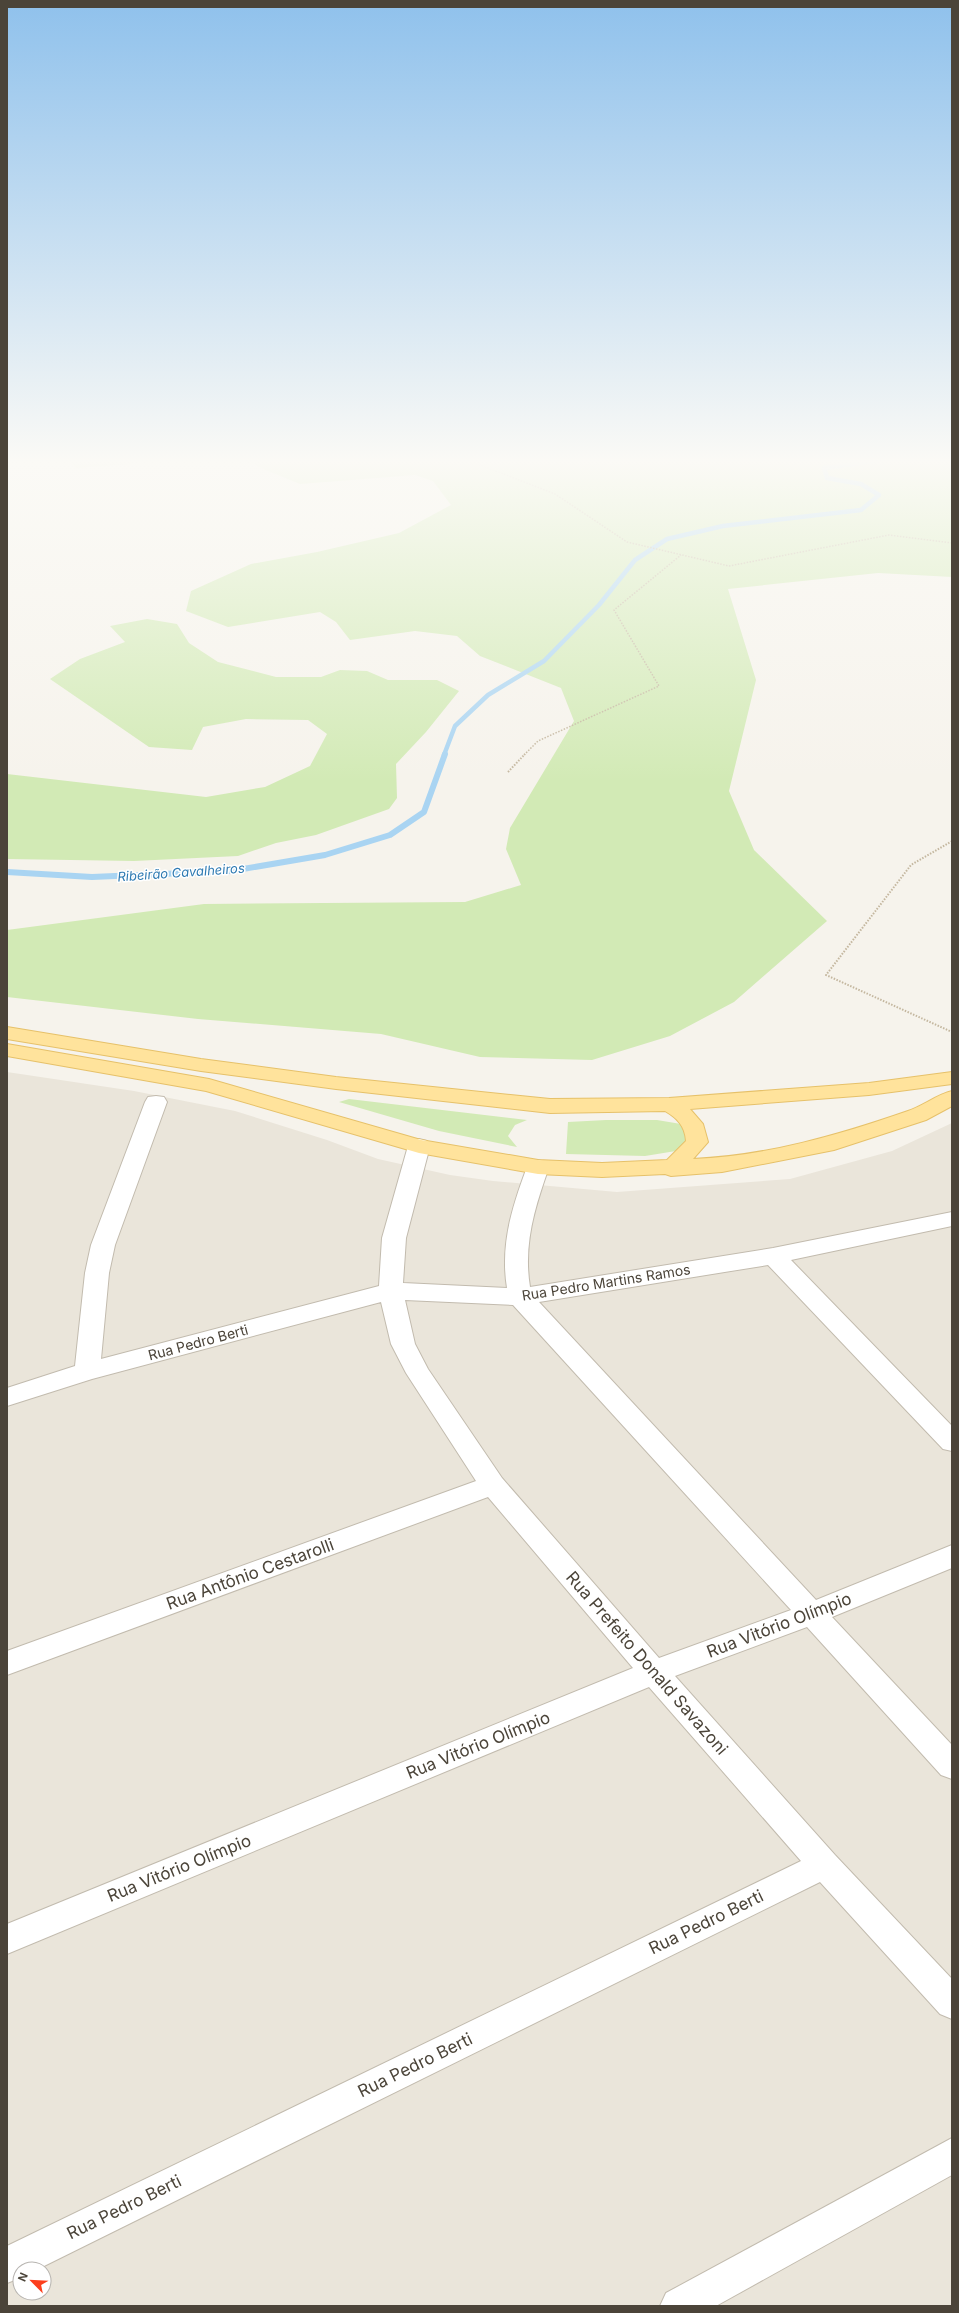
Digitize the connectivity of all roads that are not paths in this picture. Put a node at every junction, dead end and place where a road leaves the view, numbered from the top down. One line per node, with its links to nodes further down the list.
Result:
1 (7, 1039): 5 (main road); 6 (main road)
2 (952, 1078): 5 (main road)
3 (952, 1097): 8 (main road)
4 (156, 1102): 13 (street)
5 (669, 1104): 8 (main road)
6 (419, 1146): 7 (main road); 11 (street, Rua Prefeito Donald Savazoni)
7 (538, 1167): 8 (main road); 12 (street)
8 (671, 1169)
9 (952, 1219): 10 (street, Rua Pedro Martins Ramos)
10 (773, 1256): 12 (street, Rua Pedro Martins Ramos); 15 (street)
11 (391, 1291): 12 (street, Rua Pedro Martins Ramos); 13 (street, Rua Pedro Berti); 16 (street, Rua Prefeito Donald Savazoni)
12 (520, 1296): 18 (street)
13 (87, 1372): 14 (street, Rua Pedro Berti)
14 (7, 1397)
15 (952, 1442)
16 (493, 1485): 19 (street, Rua Antônio Cestarolli); 20 (street, Rua Prefeito Donald Savazoni)
17 (952, 1556): 18 (street, Rua Vitório Olímpio)
18 (811, 1614): 20 (street, Rua Vitório Olímpio); 21 (street)
19 (7, 1663)
20 (654, 1672): 22 (street, Rua Prefeito Donald Savazoni); 23 (street, Rua Vitório Olímpio)
21 (952, 1766)
22 (824, 1865): 24 (street, Rua Prefeito Donald Savazoni); 26 (street, Rua Pedro Berti)
23 (7, 1939)
24 (952, 2003)
25 (952, 2156): 27 (street)
26 (7, 2265)
27 (679, 2306)

